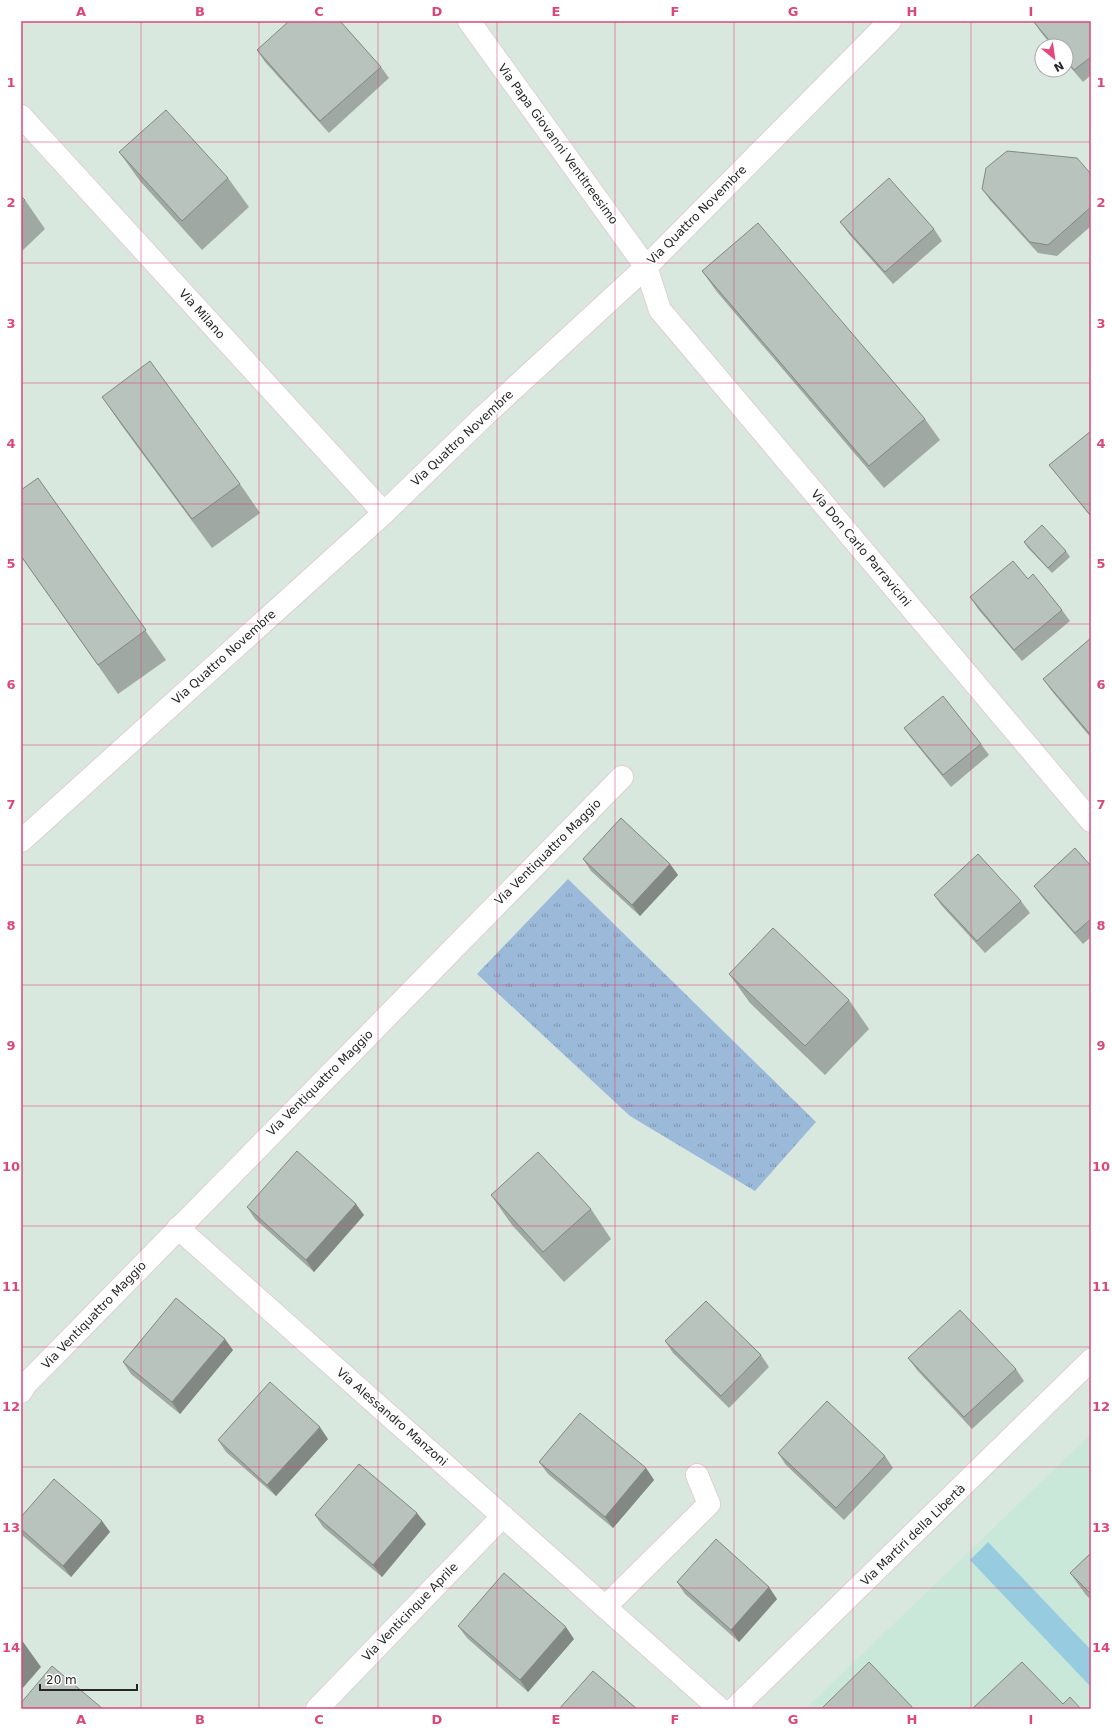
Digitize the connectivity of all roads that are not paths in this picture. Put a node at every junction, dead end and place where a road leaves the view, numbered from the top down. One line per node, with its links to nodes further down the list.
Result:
1 (469, 21): 4 (street, Via Papa Giovanni Ventitreesimo)
2 (890, 21): 4 (street, Via Quattro Novembre)
3 (21, 116): 5 (street, Via Milano)
4 (646, 267): 5 (street, Via Quattro Novembre); 7 (street, Via Don Carlo Parravicini)
5 (384, 513): 8 (street, Via Quattro Novembre)
6 (622, 777): 9 (street, Via Ventiquattro Maggio)
7 (1091, 821)
8 (21, 841)
9 (178, 1228): 11 (street, Via Ventiquattro Maggio); 13 (street, Via Alessandro Manzoni)
10 (1091, 1360): 17 (street, Via Martiri della Libertà)
11 (21, 1392)
12 (697, 1475): 14 (street)
13 (503, 1516): 14 (street, Via Alessandro Manzoni); 15 (street, Via Venticinque Aprile)
14 (605, 1607): 16 (street, Via Alessandro Manzoni)
15 (317, 1709)
16 (720, 1709)
17 (734, 1709)

